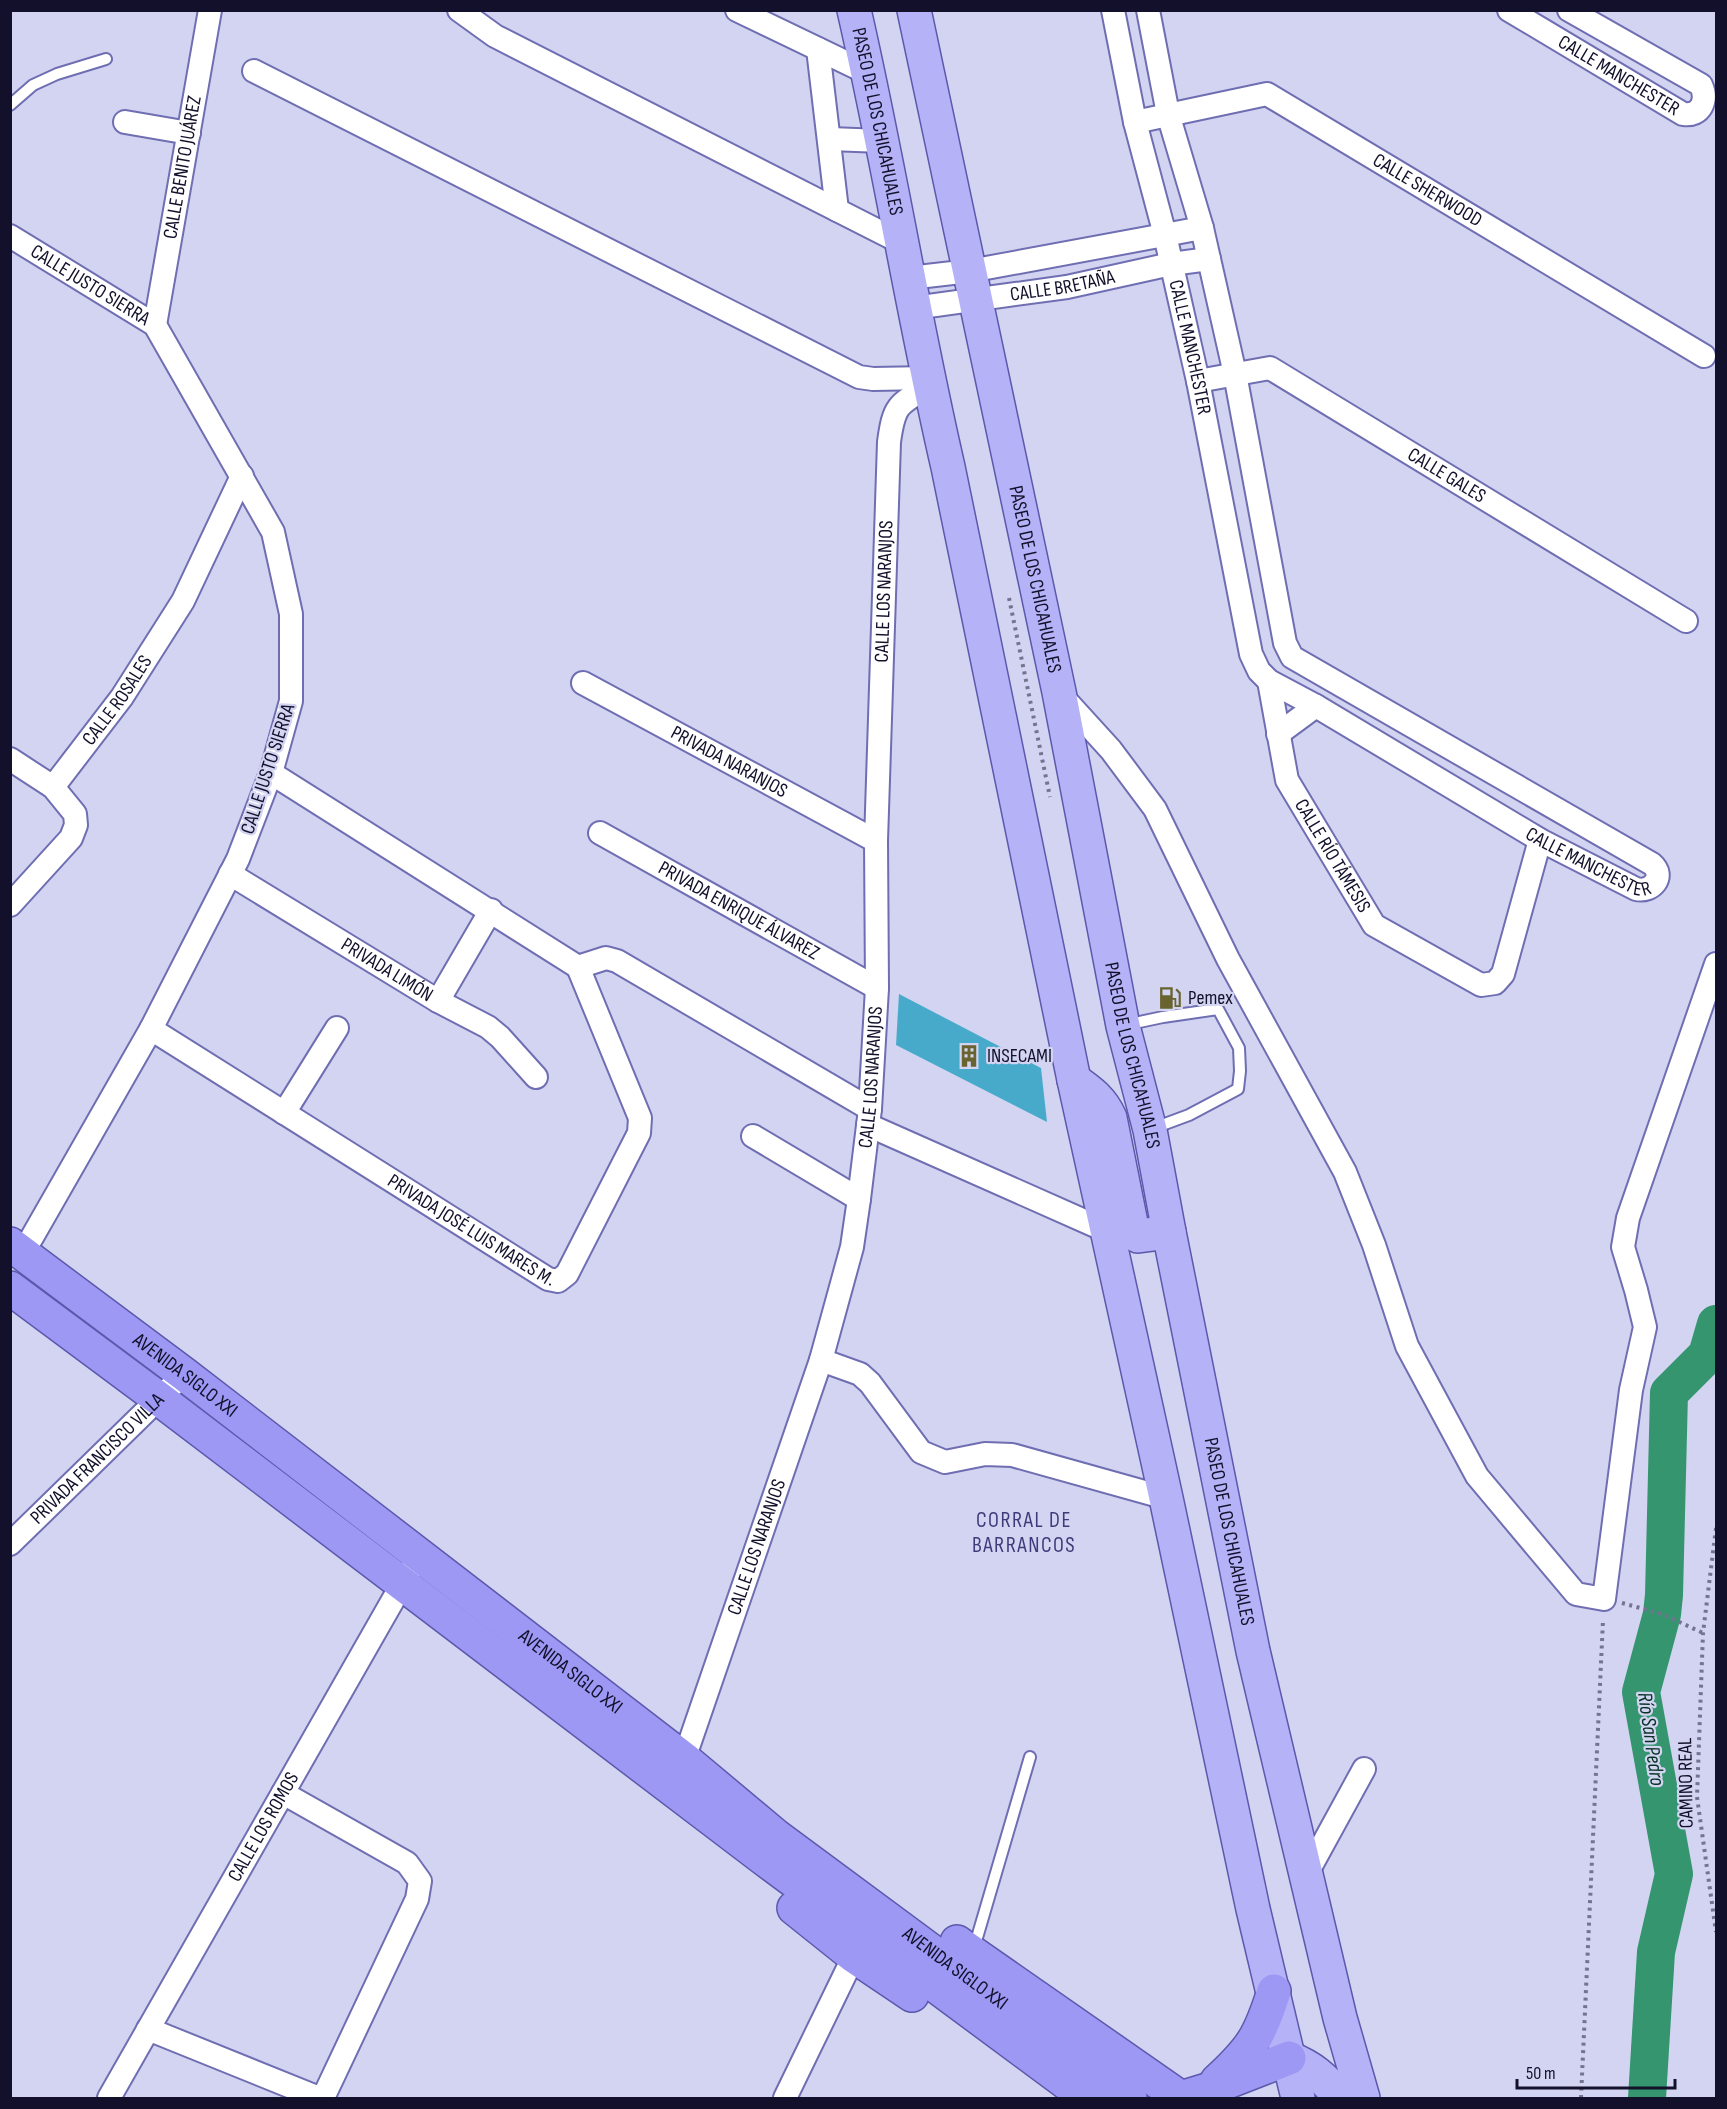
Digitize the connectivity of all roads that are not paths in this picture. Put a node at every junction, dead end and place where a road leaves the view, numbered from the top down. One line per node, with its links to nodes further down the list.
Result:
1 (210, 10): 18 (street, CALLE BENITO JUÁREZ)
2 (459, 10): 21 (street)
3 (737, 10): 10 (street)
4 (854, 10): 13 (main road, PASEO DE LOS CHICAHUALES)
5 (914, 10): 28 (main road, PASEO DE LOS CHICAHUALES)
6 (1113, 10): 17 (street, CALLE MANCHESTER)
7 (1148, 10): 15 (street, CALLE MANCHESTER)
8 (1509, 10): 9 (street, CALLE MANCHESTER)
9 (1569, 10)
10 (818, 49): 13 (street); 19 (street)
11 (106, 59): 14 (lane)
12 (254, 71): 34 (street)
13 (868, 73): 20 (main road, PASEO DE LOS CHICAHUALES)
14 (10, 105)
15 (1168, 114): 17 (street, CALLE SHERWOOD); 22 (street, CALLE MANCHESTER); 31 (street, CALLE SHERWOOD)
16 (125, 122): 18 (street)
17 (1135, 122): 23 (street, CALLE MANCHESTER)
18 (189, 133): 30 (street, CALLE BENITO JUÁREZ)
19 (830, 139): 20 (street); 21 (street)
20 (882, 141): 25 (main road, PASEO DE LOS CHICAHUALES)
21 (837, 210): 25 (street)
22 (1202, 228): 23 (street, CALLE BRETAÑA); 26 (street, CALLE MANCHESTER)
23 (1165, 235): 27 (street, CALLE MANCHESTER); 28 (street, CALLE BRETAÑA)
24 (10, 236): 30 (street, CALLE JUSTO SIERRA)
25 (902, 243): 29 (main road, PASEO DE LOS CHICAHUALES)
26 (1209, 259): 27 (street, CALLE BRETAÑA); 32 (street, CALLE MANCHESTER)
27 (1171, 264): 28 (street, CALLE BRETAÑA); 33 (street, CALLE MANCHESTER)
28 (973, 286): 29 (street, CALLE BRETAÑA); 40 (main road, PASEO DE LOS CHICAHUALES)
29 (912, 293): 34 (main road, PASEO DE LOS CHICAHUALES)
30 (155, 325): 35 (street, CALLE JUSTO SIERRA)
31 (1704, 356)
32 (1235, 374): 33 (street, CALLE GALES); 36 (street, CALLE GALES); 37 (street, CALLE MANCHESTER)
33 (1197, 381): 38 (street, CALLE MANCHESTER)
34 (928, 383): 48 (street, CALLE LOS NARANJOS); 60 (main road, PASEO DE LOS CHICAHUALES)
35 (242, 476): 44 (street, CALLE JUSTO SIERRA); 45 (street, CALLE ROSALES)
36 (1686, 621)
37 (1292, 657): 38 (street); 47 (street, CALLE MANCHESTER)
38 (1269, 681): 41 (street, CALLE MANCHESTER); 42 (street, CALLE RÍO TÁMESIS)
39 (583, 682): 48 (street, PRIVADA NARANJOS)
40 (1059, 692): 52 (street); 56 (main road, PASEO DE LOS CHICAHUALES)
41 (1316, 706): 42 (street); 47 (street, CALLE MANCHESTER)
42 (1278, 734): 47 (street, CALLE RÍO TÁMESIS)
43 (10, 759): 45 (street)
44 (271, 773): 49 (street, CALLE JUSTO SIERRA); 51 (street)
45 (53, 787): 50 (street)
46 (600, 833): 54 (street, PRIVADA ENRIQUE ÁLVAREZ)
47 (1540, 840)
48 (876, 841): 54 (street, CALLE LOS NARANJOS)
49 (230, 874): 55 (street, PRIVADA LIMÓN); 58 (street, CALLE JUSTO SIERRA)
50 (10, 905)
51 (491, 910): 53 (street); 55 (street)
52 (1716, 964)
53 (578, 967): 61 (street, PRIVADA JOSÉ LUIS MARES M.); 62 (street)
54 (877, 988): 62 (street, CALLE LOS NARANJOS)
55 (438, 1001): 59 (street, PRIVADA LIMÓN)
56 (1123, 1026): 63 (main road, PASEO DE LOS CHICAHUALES); 63 (lane)
57 (337, 1028): 61 (street)
58 (152, 1029): 61 (street, PRIVADA JOSÉ LUIS MARES M.); 68 (street, CALLE JUSTO SIERRA)
59 (536, 1077)
60 (1074, 1080): 66 (main road, PASEO DE LOS CHICAHUALES); 67 (main road)
61 (284, 1113)
62 (869, 1117): 65 (street, CALLE LOS NARANJOS); 66 (street)
63 (1150, 1130): 67 (main road, PASEO DE LOS CHICAHUALES)
64 (753, 1136): 65 (street)
65 (859, 1199): 70 (street, CALLE LOS NARANJOS)
66 (1107, 1230): 73 (main road, PASEO DE LOS CHICAHUALES)
67 (1169, 1232): 83 (main road, PASEO DE LOS CHICAHUALES)
68 (17, 1249): 71 (highway, AVENIDA SIGLO XXI)
69 (10, 1288): 72 (highway, AVENIDA SIGLO XXI)
70 (821, 1360): 73 (street); 79 (street, CALLE LOS NARANJOS)
71 (184, 1374): 72 (street, PRIVADA FRANCISCO VILLA); 75 (highway, AVENIDA SIGLO XXI)
72 (158, 1398): 74 (street, PRIVADA FRANCISCO VILLA); 76 (highway, AVENIDA SIGLO XXI)
73 (1166, 1498): 86 (main road, PASEO DE LOS CHICAHUALES)
74 (10, 1544)
75 (419, 1556): 76 (street, CALLE LOS ROMOS); 79 (highway, AVENIDA SIGLO XXI)
76 (402, 1585): 77 (highway, AVENIDA SIGLO XXI); 81 (street, CALLE LOS ROMOS)
77 (581, 1721): 82 (highway, AVENIDA SIGLO XXI); 85 (highway)
78 (1030, 1757): 84 (lane)
79 (685, 1761): 82 (highway, AVENIDA SIGLO XXI); 84 (highway)
80 (1364, 1769): 83 (street)
81 (284, 1793): 87 (street, CALLE LOS ROMOS); 91 (street)
82 (770, 1847): 94 (highway, AVENIDA SIGLO XXI); 95 (highway, AVENIDA SIGLO XXI)
83 (1306, 1875): 98 (main road, PASEO DE LOS CHICAHUALES)
84 (972, 1954): 89 (highway)
85 (854, 1956): 92 (street); 93 (highway)
86 (1274, 1991): 88 (main road, PASEO DE LOS CHICAHUALES); 89 (highway)
87 (148, 2030): 90 (street, CALLE LOS ROMOS); 91 (street)
88 (1289, 2058): 89 (highway); 96 (main road, PASEO DE LOS CHICAHUALES); 97 (main road)
89 (1190, 2096)
90 (109, 2098)
91 (321, 2098)
92 (784, 2098)
93 (1063, 2098)
94 (1087, 2098)
95 (1130, 2098)
96 (1298, 2098)
97 (1340, 2098)
98 (1363, 2098)

